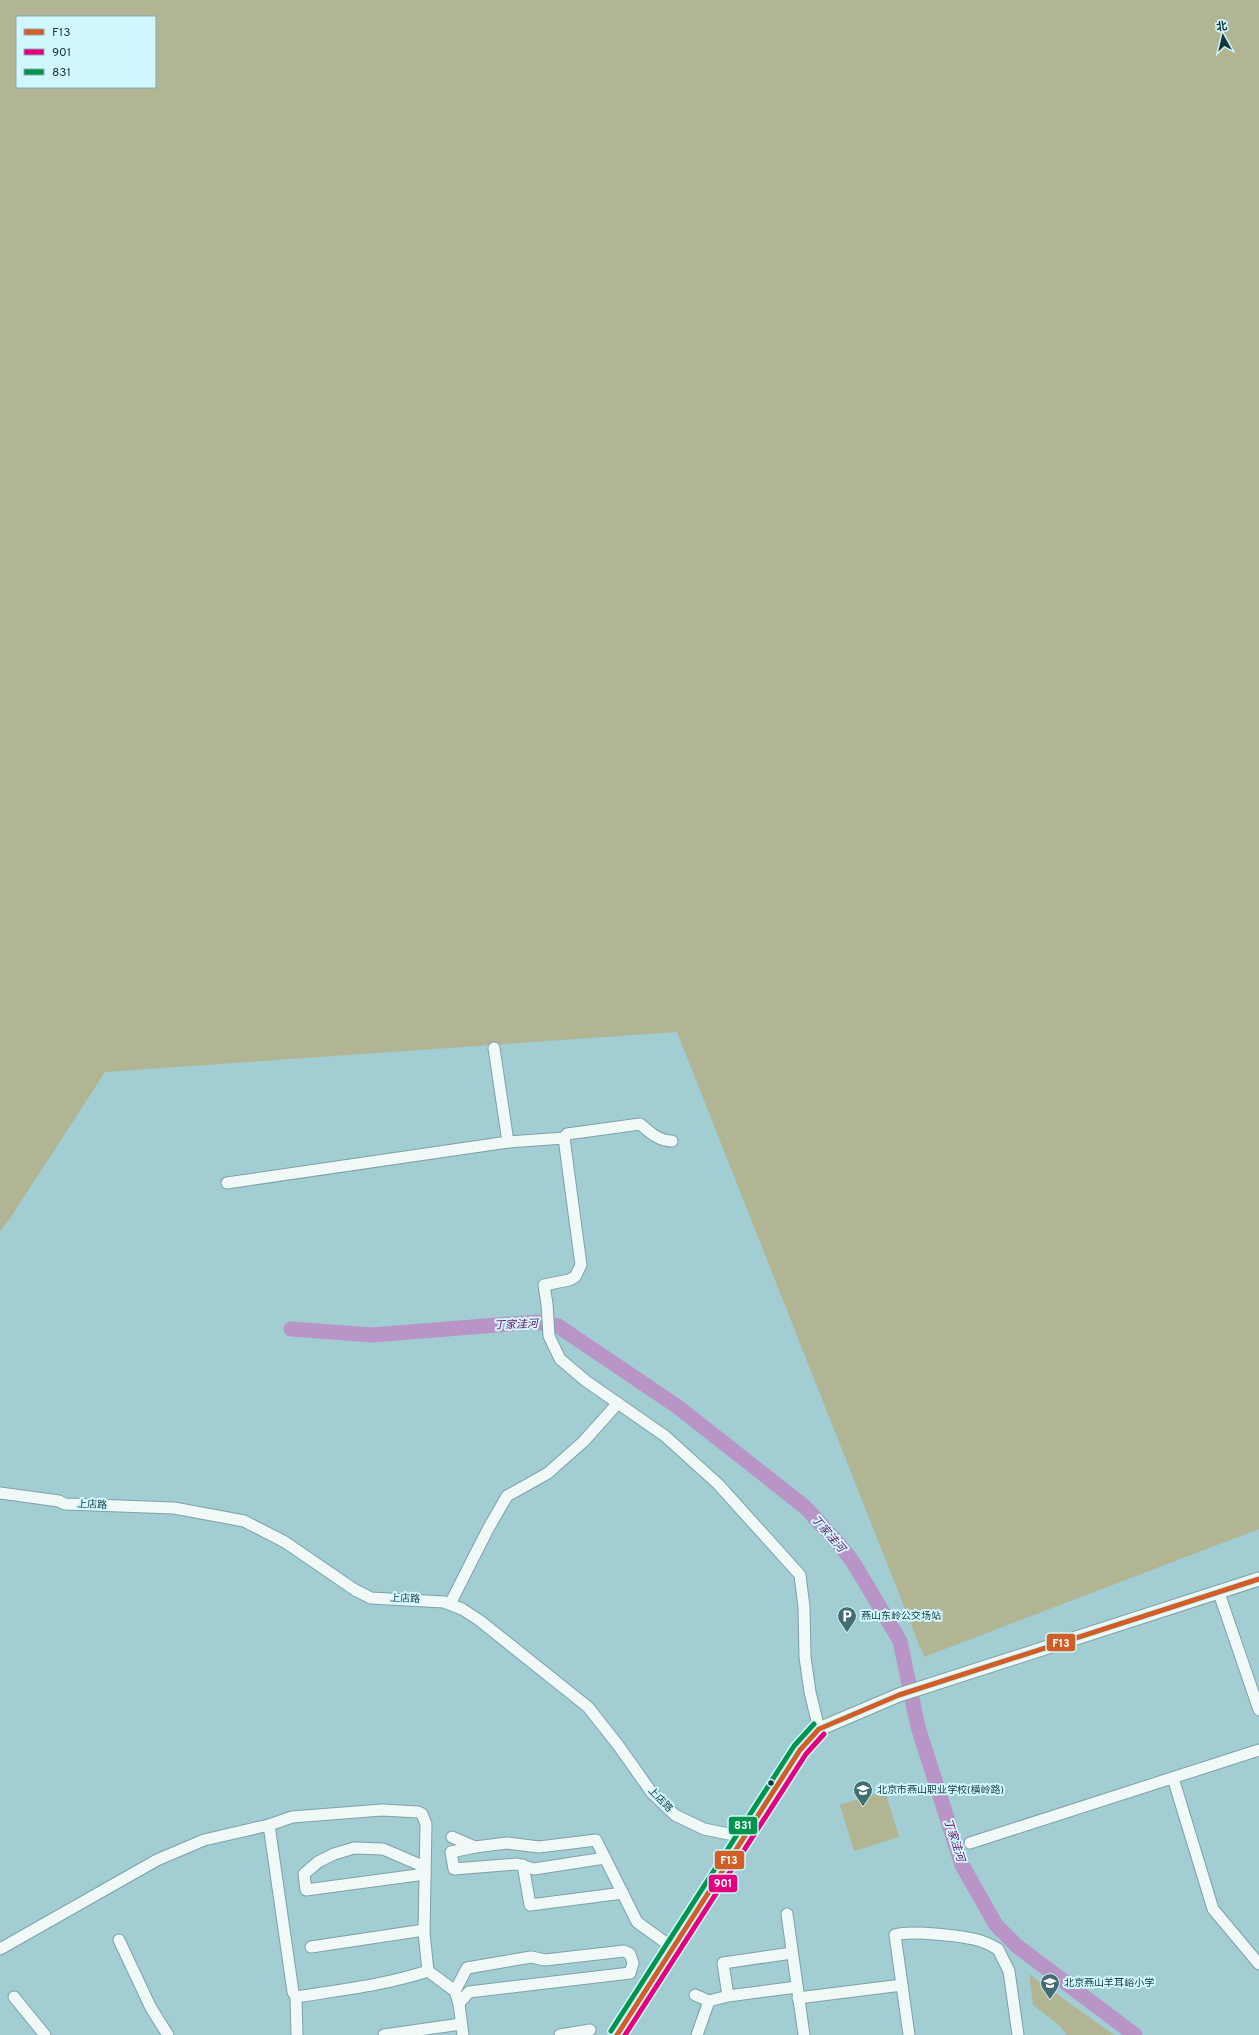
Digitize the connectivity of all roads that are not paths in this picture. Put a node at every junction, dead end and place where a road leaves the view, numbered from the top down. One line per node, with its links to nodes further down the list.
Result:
1 (494, 1048): 4 (street)
2 (564, 1138): 3 (street); 4 (street); 6 (street)
3 (672, 1141)
4 (508, 1142): 5 (street)
5 (228, 1183)
6 (618, 1403): 10 (street); 12 (street)
7 (0, 1493): 10 (street, 上店路)
8 (1259, 1579): 9 (main road)
9 (1219, 1593): 11 (street); 12 (main road)
10 (450, 1604): 17 (street, 上店路)
11 (1259, 1710)
12 (819, 1729): 17 (main road)
13 (1259, 1750): 14 (street)
14 (1173, 1778): 18 (street); 31 (street)
15 (269, 1826): 22 (street); 29 (street); 39 (street)
16 (452, 1837): 19 (street)
17 (744, 1837): 28 (main road)
18 (970, 1843)
19 (475, 1847): 20 (street); 21 (street)
20 (605, 1858): 21 (street); 23 (street)
21 (523, 1865): 23 (street)
22 (425, 1870): 22 (street); 25 (street)
23 (623, 1893): 28 (street)
24 (787, 1914): 30 (street)
25 (424, 1930): 27 (street); 32 (street)
26 (119, 1940): 47 (street)
27 (311, 1947)
28 (673, 1948): 50 (main road)
29 (0, 1949)
30 (792, 1953): 34 (street); 37 (street)
31 (1259, 1964)
32 (428, 1971): 35 (street); 39 (street)
33 (902, 1985): 40 (street); 53 (street); 54 (street)
34 (797, 1987): 37 (street); 40 (street)
35 (455, 1991): 42 (street); 42 (street)
36 (695, 1995): 41 (street)
37 (728, 1996): 41 (street)
38 (14, 1997): 46 (street)
39 (296, 1997): 45 (street)
40 (798, 1998): 52 (street)
41 (710, 2001): 51 (street)
42 (459, 2003): 43 (street)
43 (462, 2030): 48 (street)
44 (590, 2030): 49 (street)
45 (294, 2034)
46 (45, 2035)
47 (168, 2035)
48 (384, 2035)
49 (560, 2035)
50 (618, 2035)
51 (697, 2035)
52 (804, 2035)
53 (909, 2035)
54 (1018, 2035)

